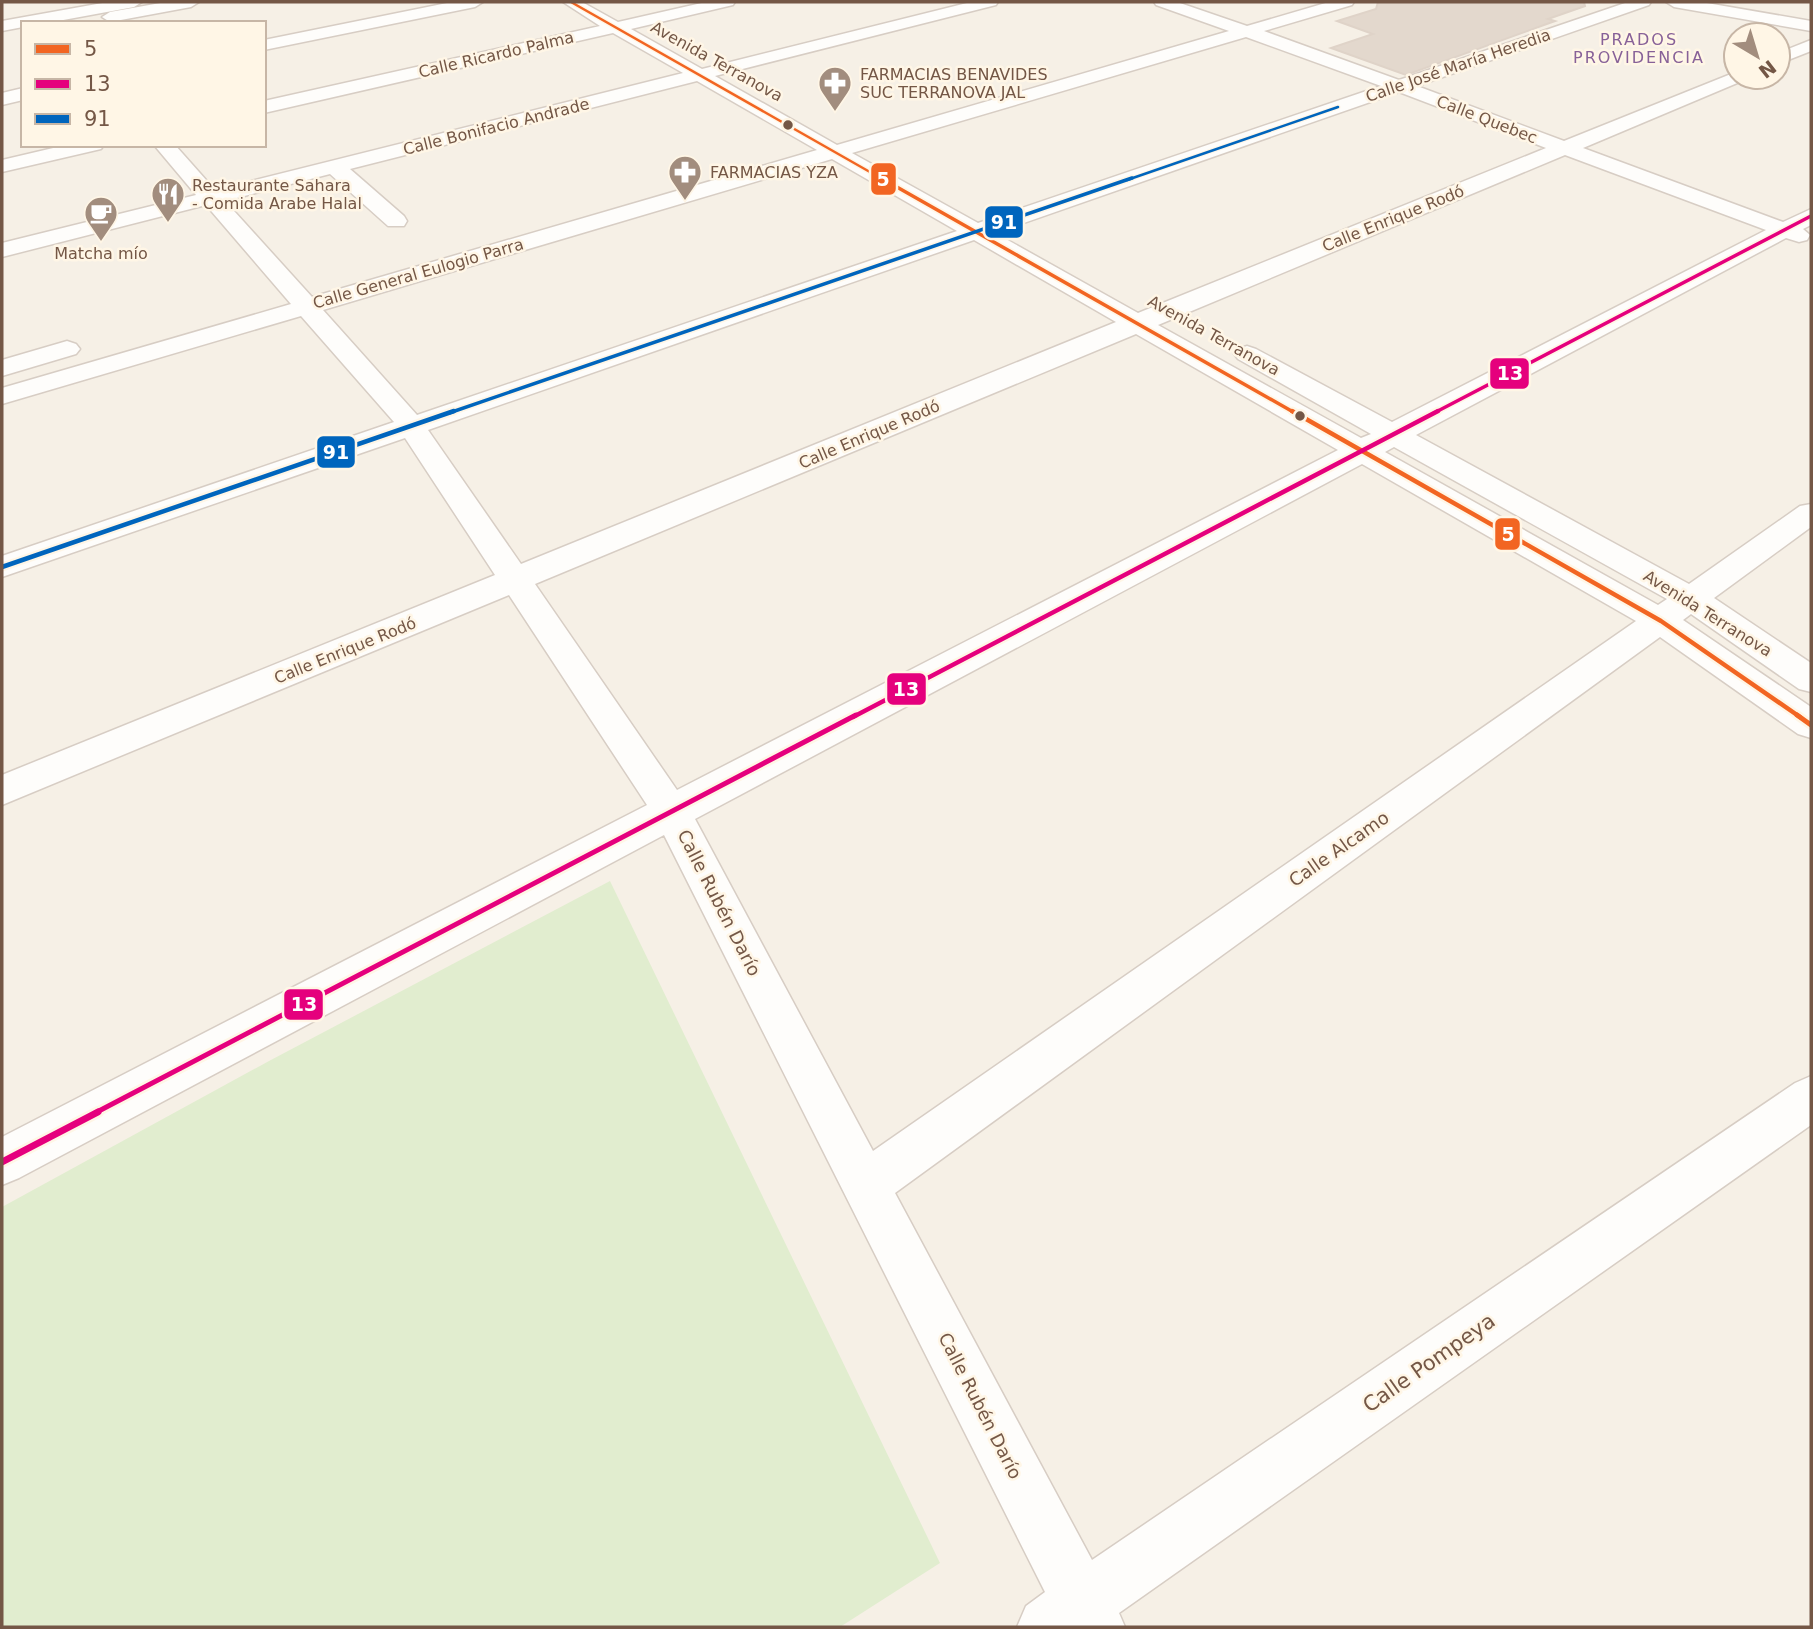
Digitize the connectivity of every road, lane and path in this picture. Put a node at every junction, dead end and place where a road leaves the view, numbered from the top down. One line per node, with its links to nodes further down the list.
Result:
1 (33, 2): 16 (street)
2 (134, 2): 16 (street)
3 (191, 2): 18 (street)
4 (475, 2): 26 (street)
5 (571, 2): 15 (street, Avenida Terranova)
6 (727, 2): 17 (street)
7 (990, 2): 30 (street, Calle Bonifacio Andrade)
8 (1162, 2): 19 (street, Calle Quebec)
9 (1287, 2): 19 (street)
10 (1346, 2): 23 (street)
11 (1643, 2): 33 (street, Calle José María Heredia)
12 (1674, 2): 22 (street)
13 (1760, 2): 14 (street)
14 (1811, 10)
15 (612, 14): 17 (street, Avenida Terranova); 31 (street, Avenida Terranova); 36 (street, Calle Ricardo Palma)
16 (51, 20)
17 (643, 20): 30 (street, Avenida Terranova)
18 (88, 21)
19 (1219, 21): 23 (street, Calle Quebec); 29 (street)
20 (21, 24): 21 (street)
21 (2, 26)
22 (1811, 26)
23 (1247, 31): 33 (street, Calle Quebec); 38 (street)
24 (21, 33): 25 (street)
25 (2, 37)
26 (266, 45)
27 (1811, 46): 28 (street)
28 (1792, 53)
29 (1102, 55)
30 (729, 67): 31 (street, Calle Bonifacio Andrade); 38 (street, Avenida Terranova)
31 (700, 75): 37 (street, Avenida Terranova); 43 (street, Calle Bonifacio Andrade)
32 (1722, 82): 41 (street, Calle Enrique Rodó)
33 (1400, 86): 41 (street, Calle Quebec); 48 (street, Calle José María Heredia)
34 (21, 94): 35 (street)
35 (2, 99)
36 (266, 106)
37 (825, 140): 38 (street); 44 (street); 46 (street, Avenida Terranova); 54 (street, Calle General Eulogio Parra)
38 (864, 143): 46 (street, Avenida Terranova)
39 (85, 147): 42 (street)
40 (166, 147): 45 (street, Calle Rubén Darío)
41 (1562, 149): 50 (street, Calle Quebec); 56 (street, Calle Enrique Rodó)
42 (2, 166)
43 (335, 166): 45 (street, Calle Bonifacio Andrade); 49 (street)
44 (649, 183)
45 (211, 197): 53 (street, Calle Bonifacio Andrade); 54 (street, Calle Rubén Darío)
46 (976, 213): 48 (street, Avenida Terranova); 55 (street, Avenida Terranova); 62 (street)
47 (1811, 216): 50 (street)
48 (1006, 220): 52 (street, Avenida Terranova)
49 (396, 221)
50 (1785, 229): 51 (street, Calle Quebec); 63 (street)
51 (1811, 239)
52 (1040, 240)
53 (2, 250)
54 (291, 291): 61 (street, Calle General Eulogio Parra); 62 (street, Calle Rubén Darío)
55 (1141, 310): 56 (street, Avenida Terranova); 63 (street, Avenida Terranova); 66 (street, Calle Enrique Rodó)
56 (1167, 310): 57 (street, Avenida Terranova)
57 (1191, 323)
58 (92, 342): 60 (street)
59 (1226, 342): 63 (street, Avenida Terranova)
60 (2, 368)
61 (2, 397)
62 (411, 425): 65 (street); 66 (street, Calle Rubén Darío)
63 (1377, 442): 67 (street, Avenida Terranova); 67 (street, Avenida Terranova); 71 (street)
64 (1811, 513): 67 (street, Calle Alcamo)
65 (2, 567)
66 (517, 580): 70 (street, Calle Enrique Rodó); 71 (street, Calle Rubén Darío)
67 (1676, 610): 68 (street, Avenida Terranova); 69 (street, Avenida Terranova); 74 (street, Calle Alcamo)
68 (1811, 680)
69 (1811, 725)
70 (2, 790)
71 (671, 811): 73 (street); 74 (street, Calle Rubén Darío)
72 (1811, 1098): 75 (street, Calle Pompeya)
73 (2, 1162)
74 (865, 1185): 75 (street, Calle Rubén Darío)
75 (1075, 1619)

